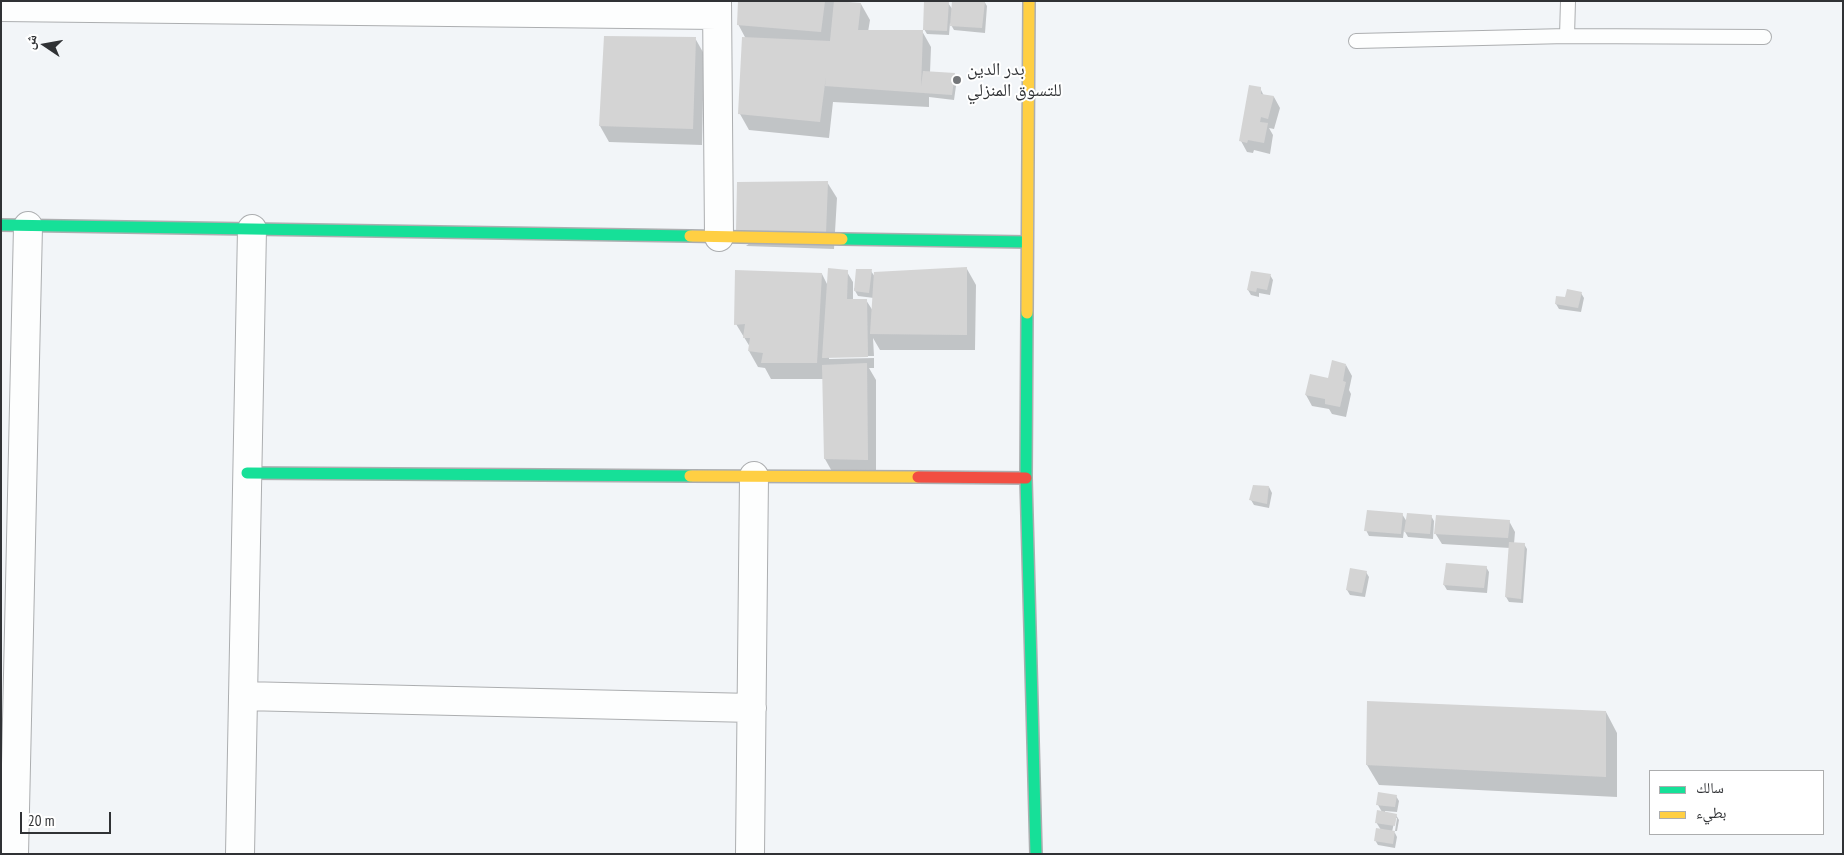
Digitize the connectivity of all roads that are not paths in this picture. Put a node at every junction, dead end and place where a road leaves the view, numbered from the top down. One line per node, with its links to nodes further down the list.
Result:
1 (1029, 1): 14 (street)
2 (1568, 1): 7 (lane)
3 (68, 5): 4 (street); 5 (street)
4 (304, 6): 6 (street)
5 (1, 8)
6 (717, 8): 13 (street)
7 (1567, 36): 8 (lane); 9 (lane)
8 (1764, 37)
9 (1356, 41)
10 (1, 225): 11 (street)
11 (28, 226): 12 (street); 20 (street)
12 (252, 229): 13 (street); 15 (street)
13 (718, 237): 14 (street)
14 (1027, 242): 17 (street)
15 (247, 473): 16 (street); 18 (street)
16 (754, 476): 17 (street); 19 (street)
17 (1026, 478): 23 (street)
18 (243, 696): 19 (street); 21 (street)
19 (752, 708): 22 (street)
20 (14, 854)
21 (240, 854)
22 (750, 854)
23 (1036, 854)

